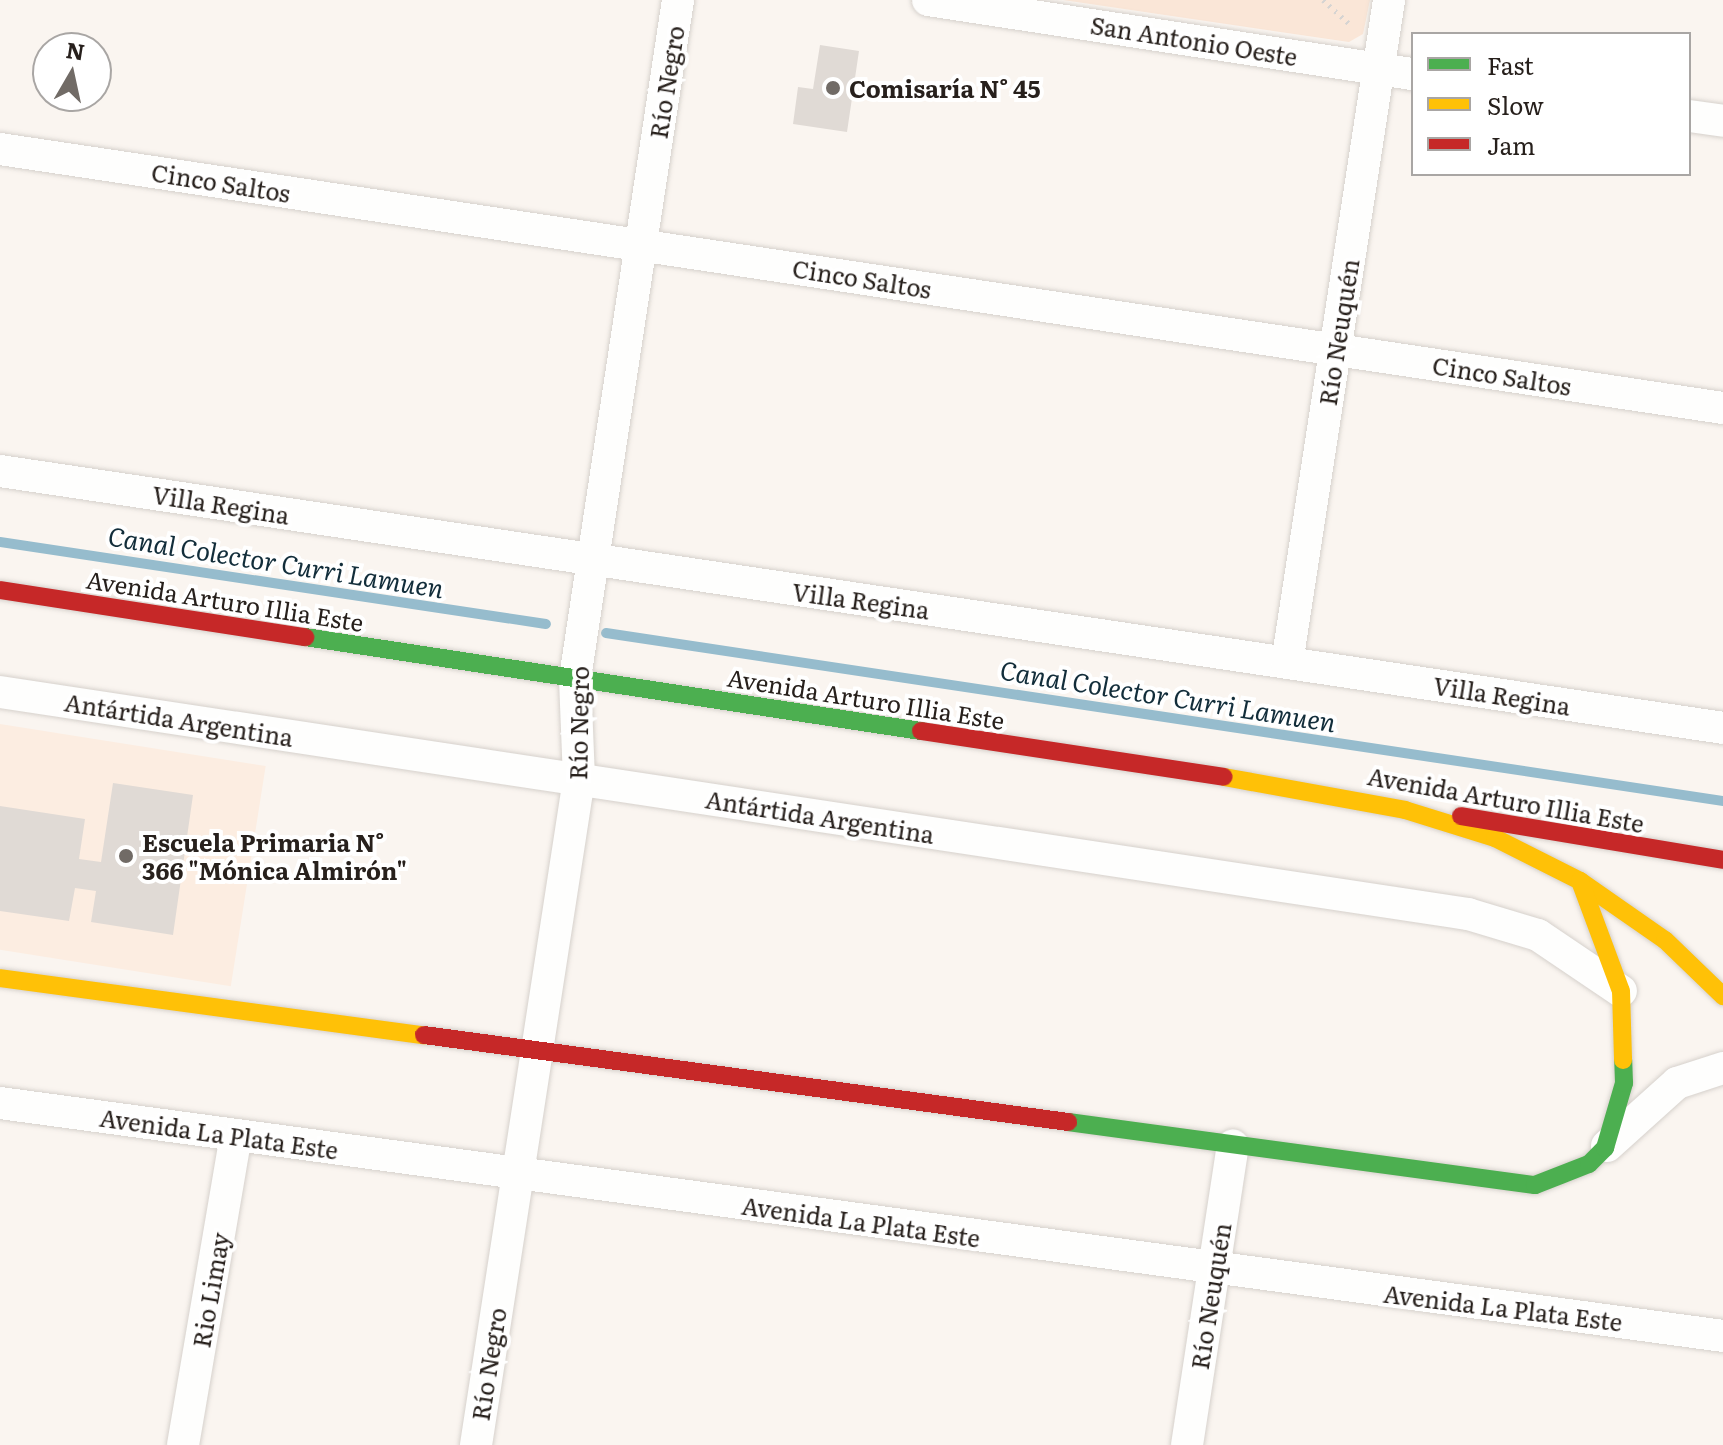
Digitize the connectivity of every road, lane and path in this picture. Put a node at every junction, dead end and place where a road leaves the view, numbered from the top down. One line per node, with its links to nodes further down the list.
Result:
1 (678, 0): 11 (street, Río Negro)
2 (928, 0): 6 (street, San Antonio Oeste)
3 (1323, 0): 5 (path)
4 (1389, 0): 6 (street, Río Neuquén)
5 (1350, 24)
6 (1378, 68): 7 (street, San Antonio Oeste); 12 (street, Río Neuquén)
7 (1411, 74)
8 (1691, 116): 9 (street)
9 (1723, 121)
10 (0, 149): 11 (street, Cinco Saltos)
11 (641, 245): 12 (street, Cinco Saltos); 15 (street, Río Negro)
12 (1335, 350): 13 (street, Cinco Saltos); 17 (street, Río Neuquén)
13 (1723, 408)
14 (0, 471): 15 (street, Villa Regina)
15 (593, 560): 17 (street, Villa Regina); 18 (street, Río Negro)
16 (0, 590): 18 (main road, Avenida Arturo Illia Este)
17 (1287, 663): 20 (street, Villa Regina)
18 (575, 678): 21 (street, Río Negro); 22 (main road, Avenida Arturo Illia Este)
19 (0, 692): 21 (street, Antártida Argentina)
20 (1723, 728)
21 (579, 779): 26 (street, Antártida Argentina); 28 (street, Río Negro)
22 (1321, 792): 23 (main road, Avenida Arturo Illia Este); 24 (main road)
23 (1723, 860)
24 (1580, 881): 26 (main road); 27 (main road)
25 (0, 978): 28 (main road)
26 (1621, 991): 33 (main road)
27 (1723, 996)
28 (537, 1051): 32 (main road); 34 (street, Río Negro)
29 (1723, 1068): 33 (street)
30 (0, 1103): 31 (street, Avenida La Plata Este)
31 (236, 1135): 34 (street, Avenida La Plata Este); 37 (street, Rio Limay)
32 (1233, 1146): 33 (main road); 35 (street, Río Neuquén)
33 (1605, 1148)
34 (518, 1174): 35 (street, Avenida La Plata Este); 38 (street, Río Negro)
35 (1215, 1270): 36 (street, Avenida La Plata Este); 39 (street, Río Neuquén)
36 (1723, 1336)
37 (183, 1445)
38 (476, 1445)
39 (1187, 1445)

